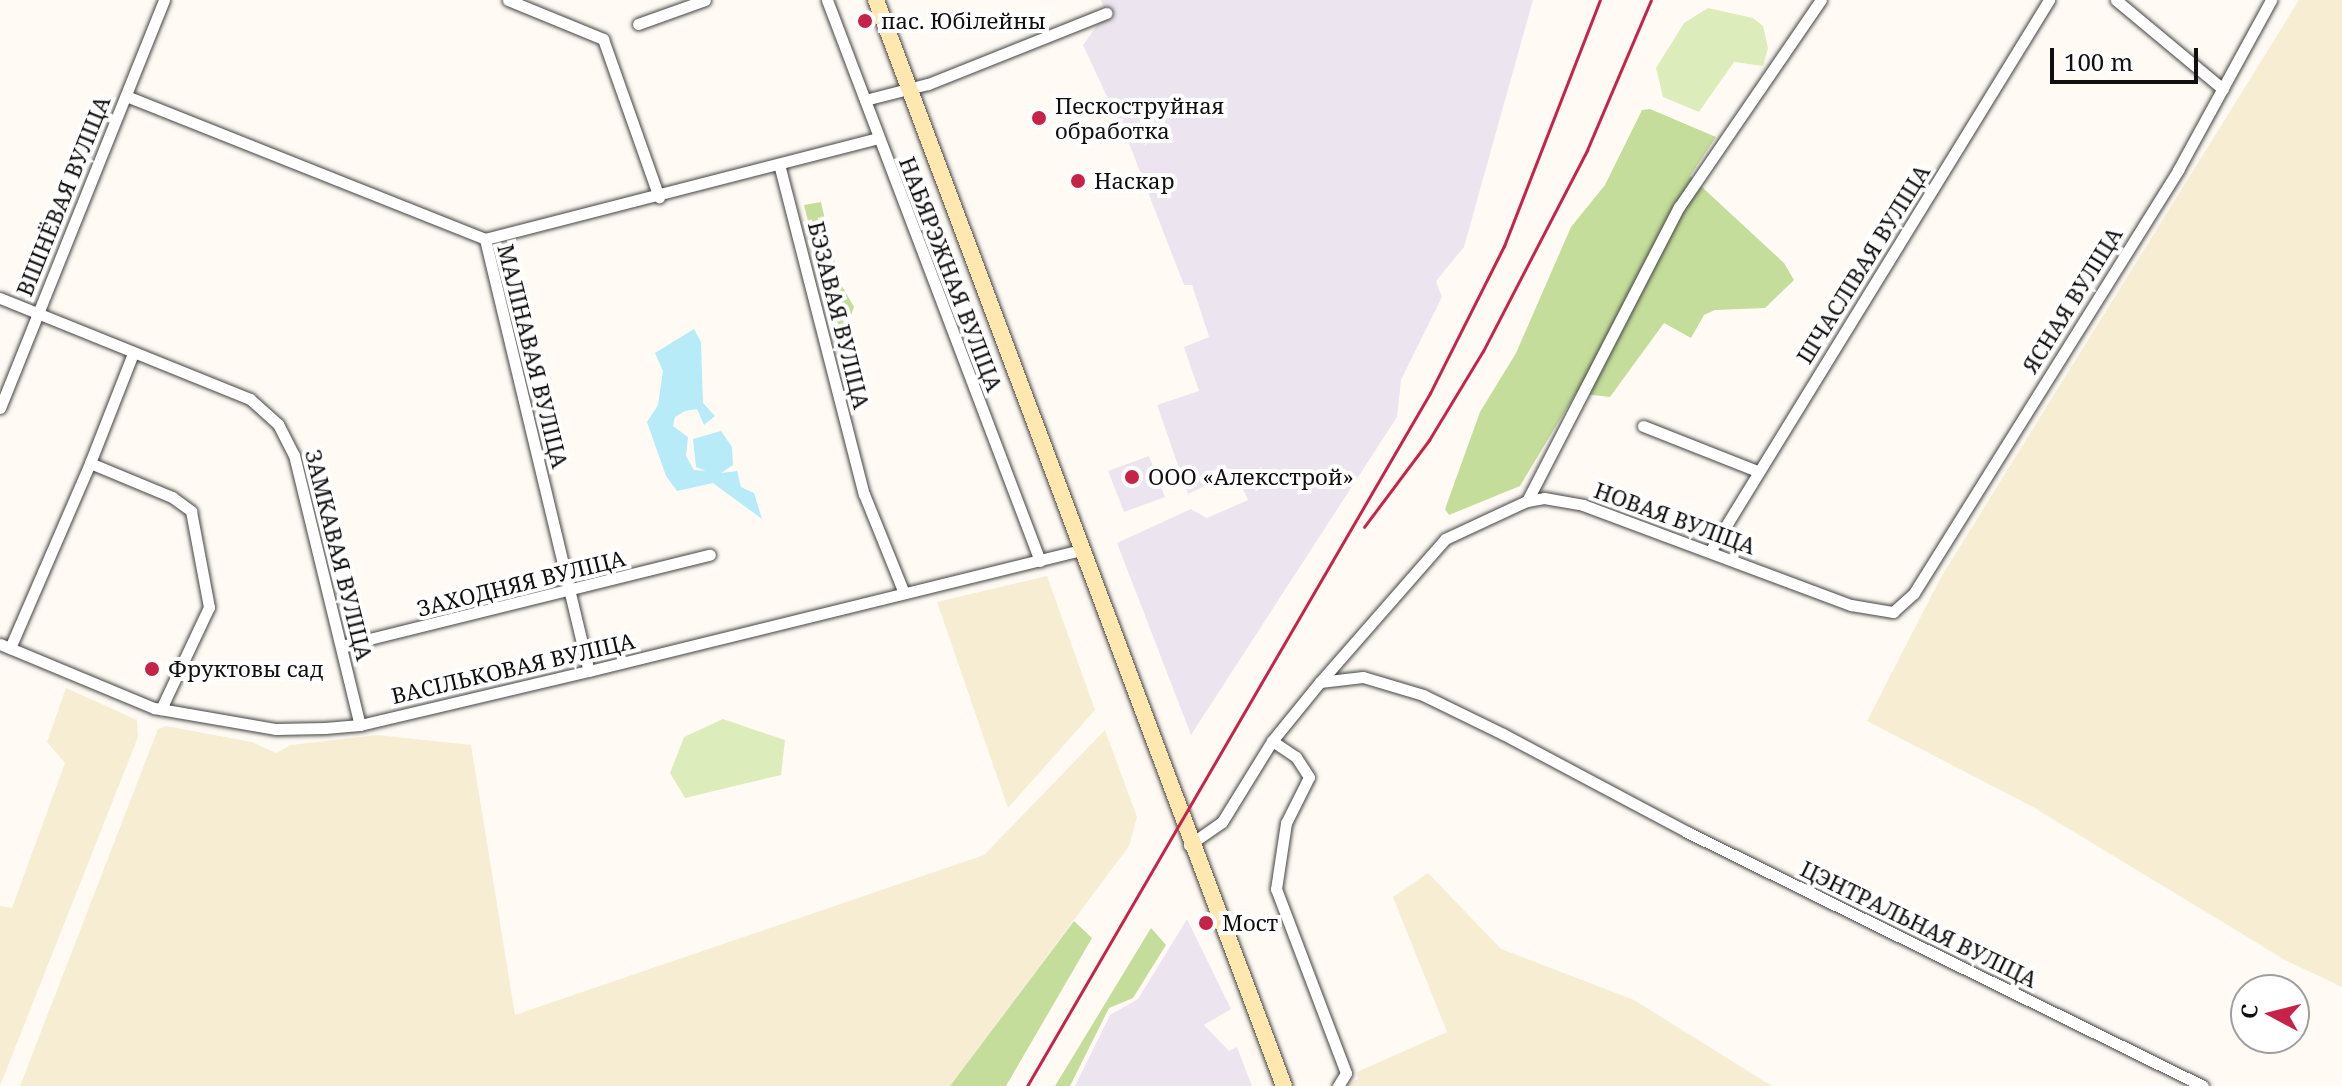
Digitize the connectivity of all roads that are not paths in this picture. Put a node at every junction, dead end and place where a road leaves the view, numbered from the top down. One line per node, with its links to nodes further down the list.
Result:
1 (164, 0): 14 (street, ВІШНЁВАЯ ВУЛІЦА)
2 (508, 0): 18 (street)
3 (705, 0): 11 (street)
4 (827, 0): 15 (street, НАБЯРЭЖНАЯ ВУЛІЦА)
5 (876, 0): 13 (street)
6 (1821, 0): 27 (street)
7 (2049, 0): 26 (street, ШЧАСЛІВАЯ ВУЛІЦА)
8 (2116, 0): 12 (street)
9 (2271, 0): 12 (street, ЯСНАЯ ВУЛІЦА)
10 (1106, 13): 13 (street)
11 (638, 24)
12 (2223, 89): 34 (street, ЯСНАЯ ВУЛІЦА)
13 (907, 90): 15 (street); 28 (street)
14 (126, 96): 19 (street, МАЛІНАВАЯ ВУЛІЦА); 21 (street, ВІШНЁВАЯ ВУЛІЦА)
15 (865, 100): 16 (street, НАБЯРЭЖНАЯ ВУЛІЦА)
16 (877, 138): 17 (street); 31 (street, НАБЯРЭЖНАЯ ВУЛІЦА)
17 (779, 164): 18 (street); 33 (street, БЭЗАВАЯ ВУЛІЦА)
18 (659, 197): 19 (street)
19 (485, 239): 32 (street, МАЛІНАВАЯ ВУЛІЦА)
20 (0, 298): 21 (street, ЗАМКАВАЯ ВУЛІЦА)
21 (37, 313): 22 (street, ЗАМКАВАЯ ВУЛІЦА); 23 (street, ВІШНЁВАЯ ВУЛІЦА)
22 (133, 353): 25 (street); 36 (street, ЗАМКАВАЯ ВУЛІЦА)
23 (0, 408)
24 (1643, 426): 26 (street)
25 (90, 463): 35 (street); 39 (street)
26 (1757, 471): 29 (street, ШЧАСЛІВАЯ ВУЛІЦА)
27 (1527, 501): 29 (street, НОВАЯ ВУЛІЦА); 38 (street, НОВАЯ ВУЛІЦА)
28 (1081, 550): 31 (street, ВАСІЛЬКОВАЯ ВУЛІЦА); 42 (street)
29 (1711, 550): 34 (street, НОВАЯ ВУЛІЦА)
30 (710, 555): 32 (street, ЗАХОДНЯЯ ВУЛІЦА)
31 (1040, 561): 33 (street, ВАСІЛЬКОВАЯ ВУЛІЦА)
32 (570, 593): 36 (street, ЗАХОДНЯЯ ВУЛІЦА); 37 (street, МАЛІНАВАЯ ВУЛІЦА)
33 (904, 593): 37 (street, ВАСІЛЬКОВАЯ ВУЛІЦА)
34 (1893, 612)
35 (5, 646): 39 (street, ВАСІЛЬКОВАЯ ВУЛІЦА)
36 (341, 646): 40 (street, ЗАМКАВАЯ ВУЛІЦА)
37 (589, 671): 40 (street, ВАСІЛЬКОВАЯ ВУЛІЦА)
38 (1320, 682): 41 (street); 45 (street, ЦЭНТРАЛЬНАЯ ВУЛІЦА)
39 (161, 709): 40 (street, ВАСІЛЬКОВАЯ ВУЛІЦА)
40 (360, 725)
41 (1272, 741): 42 (street); 44 (street)
42 (1189, 845): 43 (street)
43 (1284, 1086)
44 (1338, 1086)
45 (2203, 1086)

